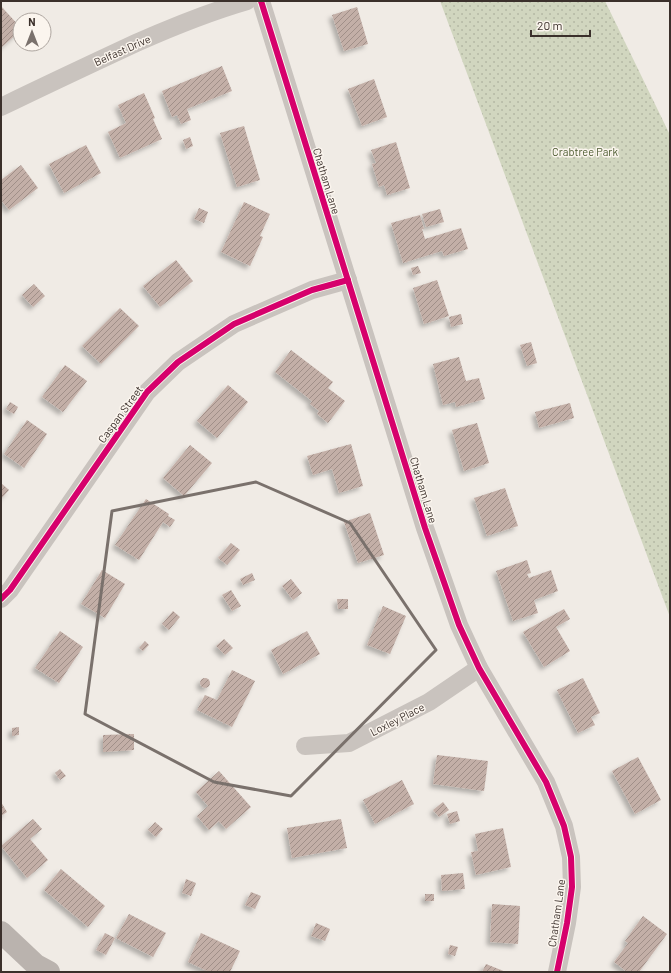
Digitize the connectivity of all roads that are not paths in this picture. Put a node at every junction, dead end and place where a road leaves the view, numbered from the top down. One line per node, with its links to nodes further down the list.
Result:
1 (247, 1): 3 (street, Belfast Drive)
2 (261, 1): 4 (street, Chatham Lane)
3 (1, 107)
4 (348, 280): 5 (street, Caspan Street); 6 (street, Chatham Lane)
5 (1, 599)
6 (479, 668): 7 (street, Loxley Place); 10 (street, Chatham Lane)
7 (305, 746)
8 (1, 932): 9 (street)
9 (48, 972)
10 (557, 972)

